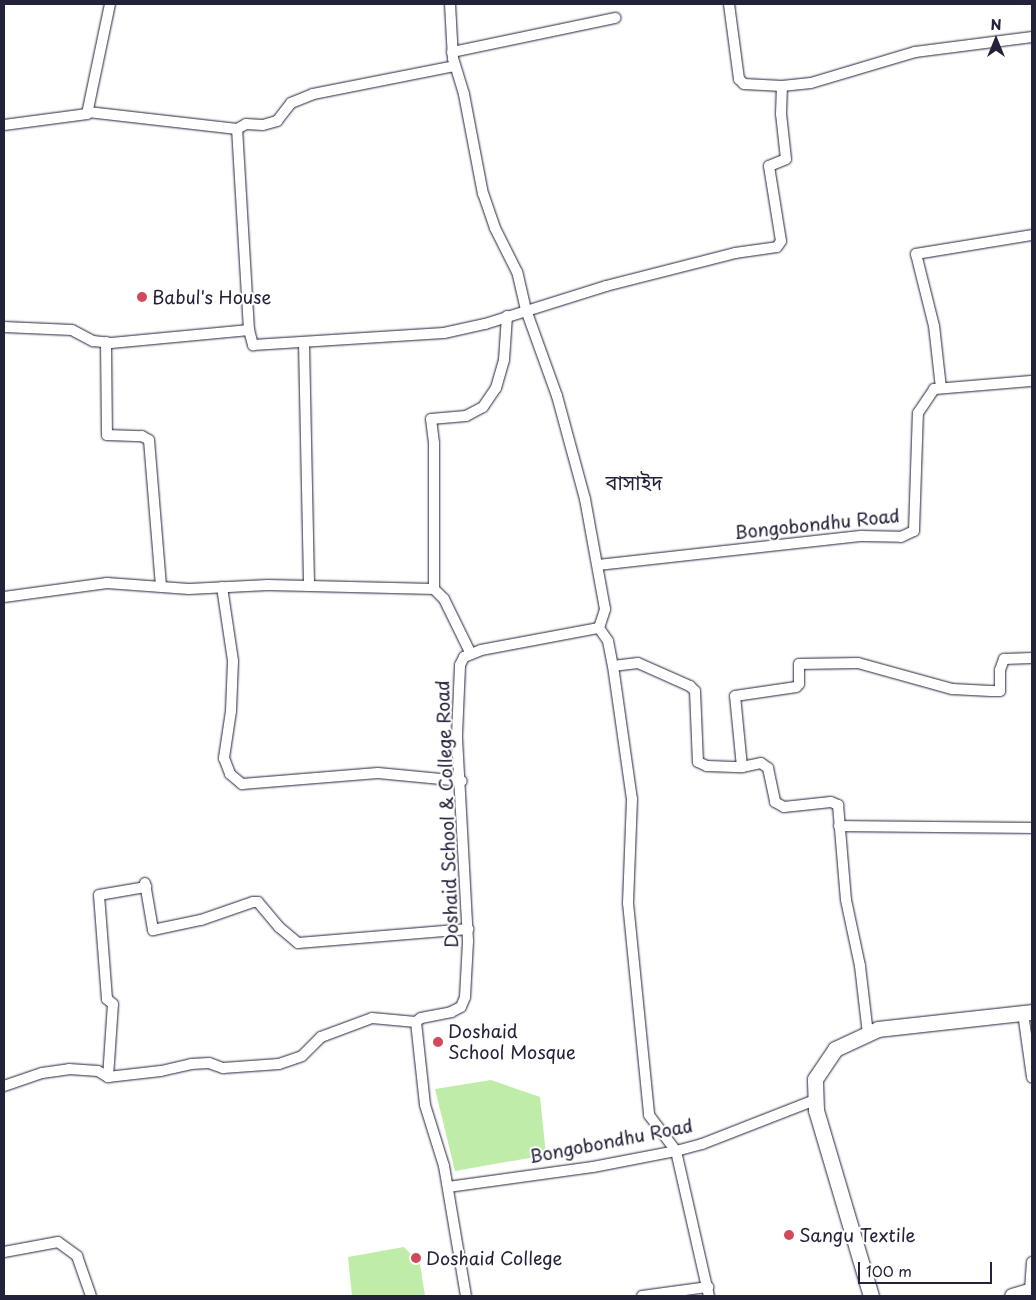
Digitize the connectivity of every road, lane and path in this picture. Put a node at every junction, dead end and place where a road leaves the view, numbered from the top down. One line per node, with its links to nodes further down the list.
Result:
1 (110, 4): 9 (street)
2 (450, 4): 6 (street)
3 (729, 4): 8 (street)
4 (615, 18): 6 (street)
5 (1032, 38): 8 (street)
6 (452, 52): 7 (street)
7 (454, 66): 11 (street); 13 (street)
8 (782, 86): 13 (street)
9 (88, 112): 10 (street); 11 (street)
10 (4, 125)
11 (237, 129): 16 (street)
12 (1032, 235): 20 (street)
13 (526, 310): 14 (street); 21 (street)
14 (507, 316): 18 (street); 25 (street)
15 (4, 328): 17 (street)
16 (249, 330): 17 (street); 18 (street)
17 (106, 342): 23 (street)
18 (304, 344): 22 (street)
19 (1032, 382): 20 (street)
20 (942, 388): 21 (street, Bongobondhu Road)
21 (598, 565): 27 (street)
22 (309, 586): 24 (street); 25 (street)
23 (161, 587): 24 (street); 26 (street)
24 (222, 587): 32 (street)
25 (434, 589): 28 (street)
26 (4, 597)
27 (599, 628): 28 (street); 30 (street)
28 (471, 654): 32 (street, Doshaid School & College Road)
29 (1032, 658): 31 (street)
30 (613, 666): 31 (street); 43 (street)
31 (742, 767): 33 (street)
32 (462, 782): 35 (street, Doshaid School & College Road)
33 (839, 826): 34 (street); 38 (street)
34 (1032, 828)
35 (468, 929): 37 (street, Doshaid School & College Road); 39 (street)
36 (1028, 1016): 38 (street); 40 (street)
37 (416, 1022): 39 (street); 44 (street)
38 (868, 1034): 42 (street)
39 (108, 1077): 41 (street)
40 (1032, 1077)
41 (4, 1086)
42 (815, 1100): 43 (street, Bongobondhu Road); 52 (street)
43 (676, 1151): 44 (street, Bongobondhu Road); 48 (street)
44 (448, 1187): 50 (street)
45 (4, 1252): 49 (street)
46 (1032, 1262): 47 (street)
47 (1031, 1290): 53 (street)
48 (709, 1292): 51 (street)
49 (91, 1296)
50 (466, 1296)
51 (642, 1296)
52 (871, 1296)
53 (1012, 1296)

